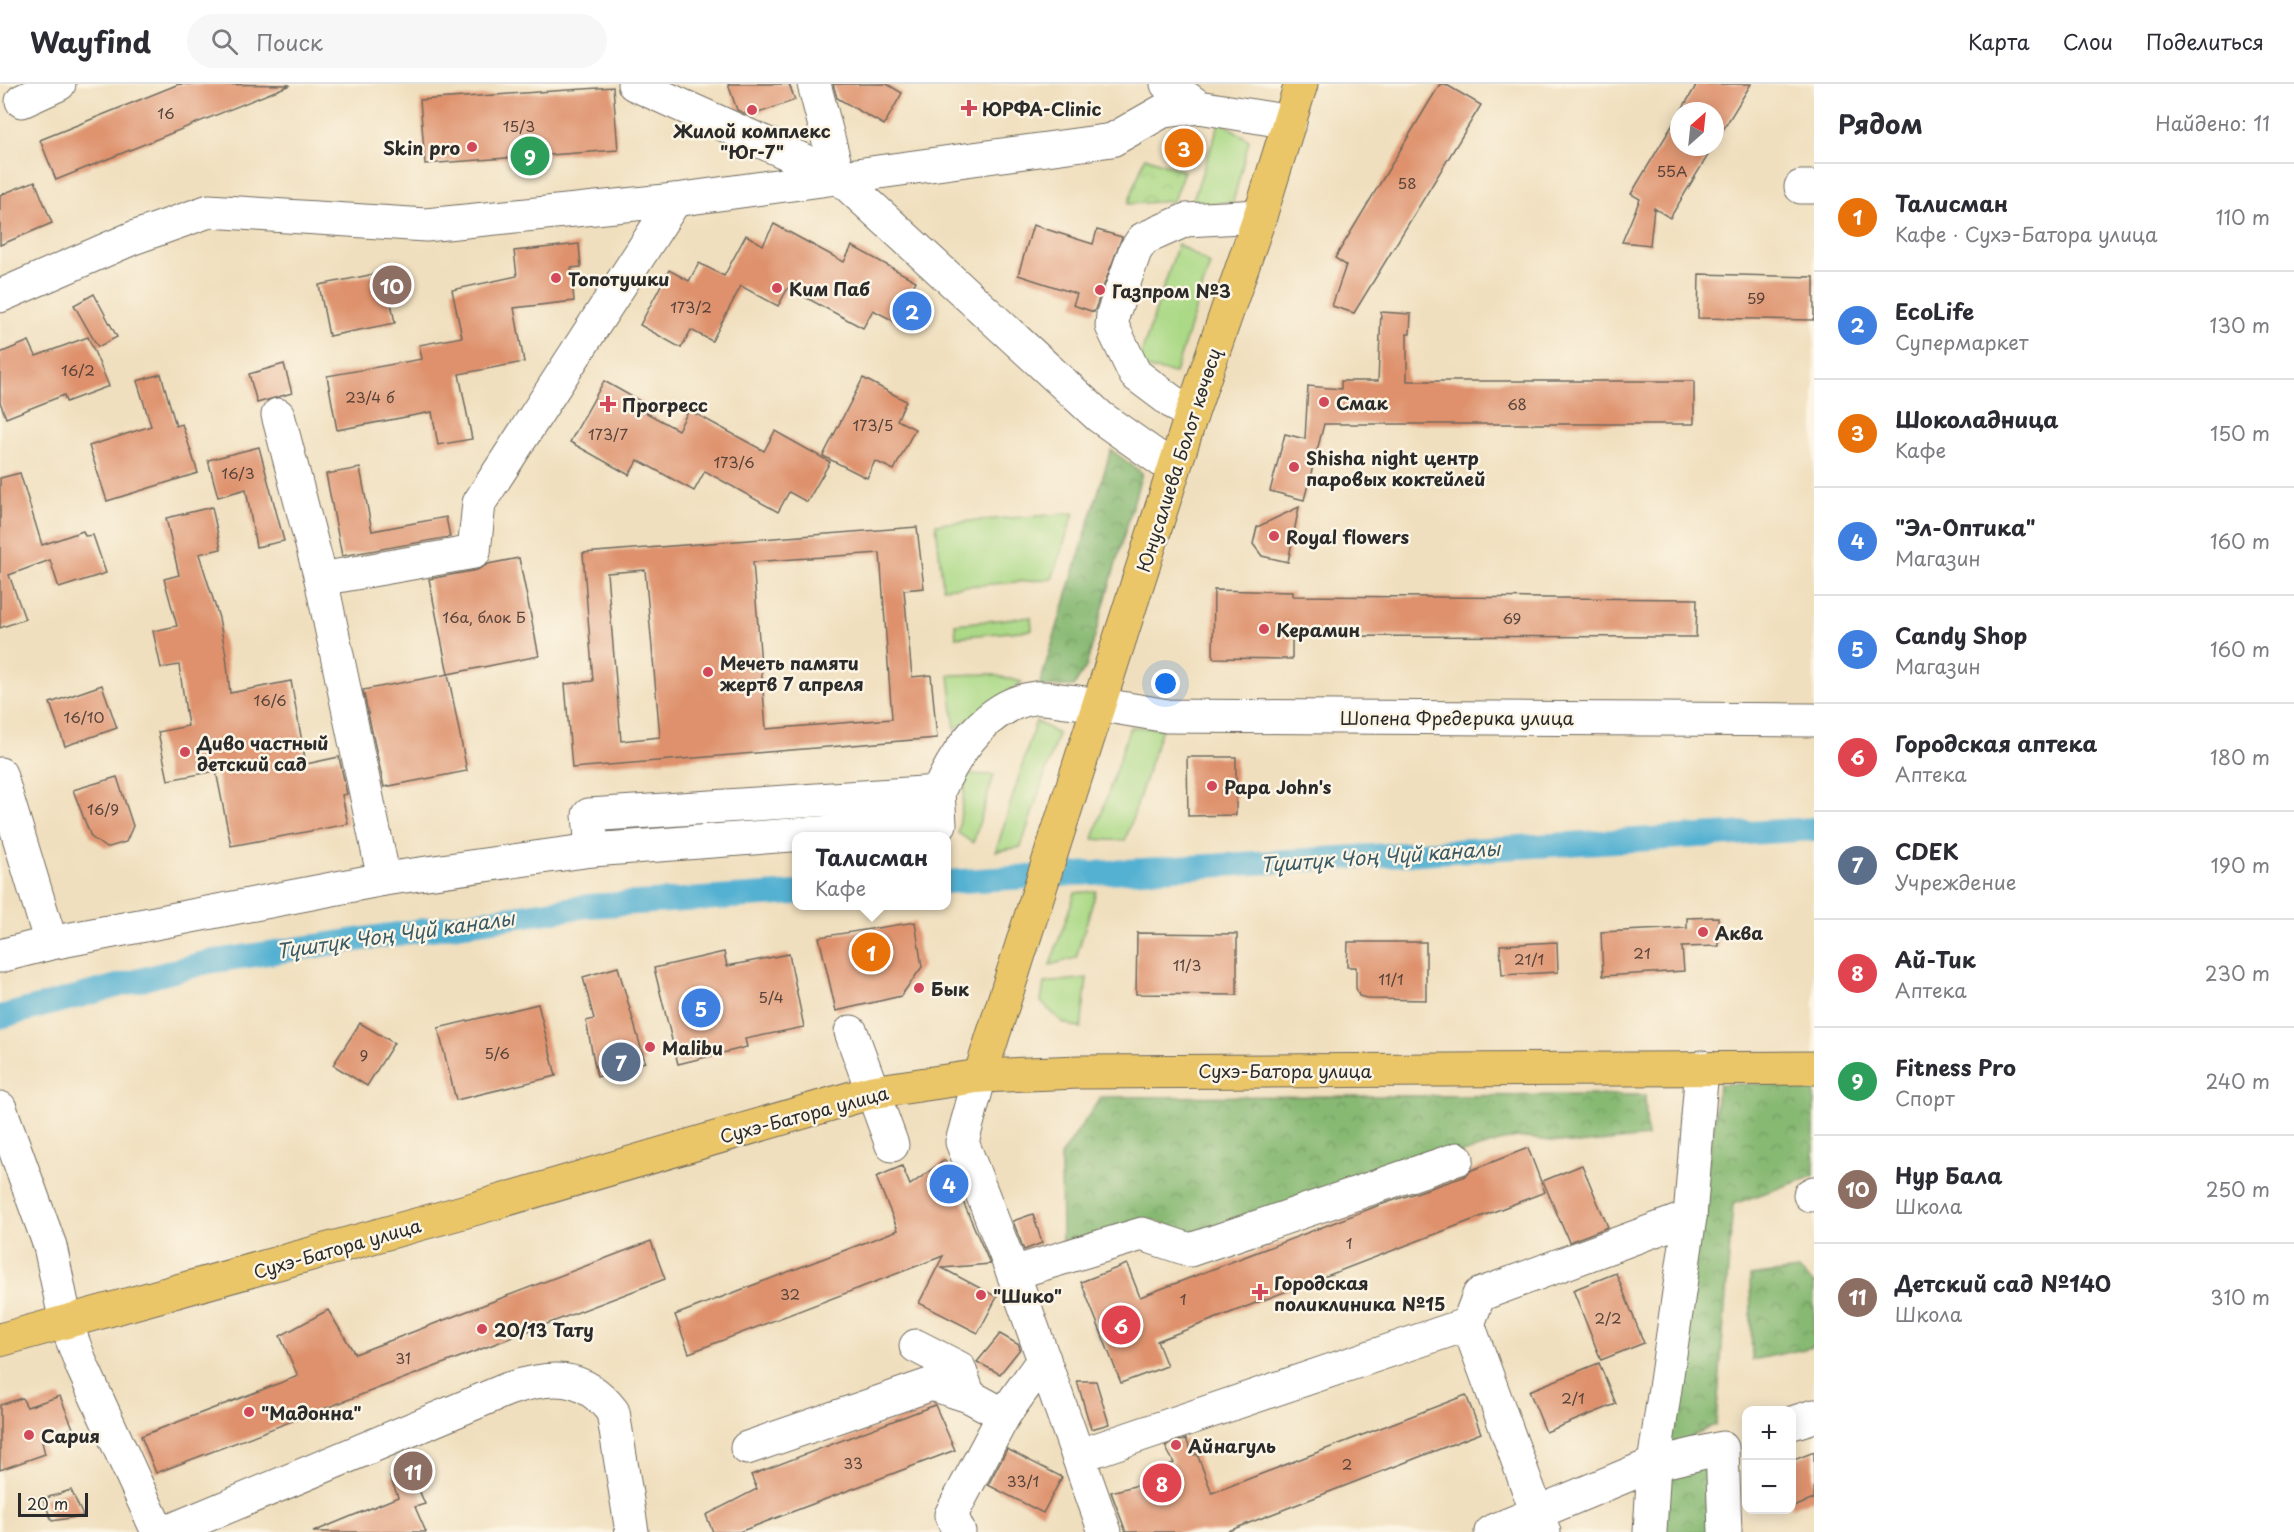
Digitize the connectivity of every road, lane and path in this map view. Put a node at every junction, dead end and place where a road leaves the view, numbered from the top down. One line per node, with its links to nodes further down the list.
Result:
1 (59, 84): 6 (street)
2 (634, 84): 9 (street)
3 (814, 84): 9 (street)
4 (1167, 84): 7 (street)
5 (1301, 84): 8 (main road, Юнусалиева Болот көчөсү)
6 (22, 101)
7 (1199, 107): 8 (street); 9 (street)
8 (1290, 122): 11 (main road, Юнусалиева Болот көчөсү)
9 (838, 176): 10 (street); 15 (street)
10 (675, 200): 12 (street); 16 (street)
11 (1260, 216): 14 (main road, Юнусалиева Болот көчөсү); 14 (street)
12 (0, 296)
13 (278, 415): 16 (street)
14 (1191, 416): 15 (main road, Юнусалиева Болот көчөсү)
15 (1174, 469): 17 (main road, Юнусалиева Болот көчөсү)
16 (321, 579): 20 (street)
17 (1100, 704): 18 (street, Шопена Фредерика улица); 20 (street, Шопена Фредерика улица); 26 (main road, Юнусалиева Болот көчөсү)
18 (1814, 720)
19 (0, 774): 21 (street)
20 (384, 879): 21 (street)
21 (51, 943): 22 (street)
22 (0, 957)
23 (851, 1032): 27 (street)
24 (1702, 1067): 25 (main road, Сухэ-Батора улица); 26 (main road, Сухэ-Батора улица); 31 (street)
25 (1814, 1068)
26 (980, 1076): 27 (main road, Сухэ-Батора улица); 32 (street)
27 (872, 1092): 29 (street); 33 (main road, Сухэ-Батора улица)
28 (0, 1108): 33 (street)
29 (892, 1145)
30 (1457, 1159): 32 (street)
31 (1690, 1217): 34 (street); 45 (street)
32 (1013, 1273): 37 (street)
33 (66, 1323): 35 (main road, Сухэ-Батора улица); 47 (street)
34 (1468, 1324): 44 (street); 46 (street)
35 (0, 1340)
36 (916, 1346): 38 (street)
37 (1044, 1359): 39 (street); 44 (street)
38 (969, 1396): 39 (street); 43 (street)
39 (1004, 1415): 50 (street)
40 (1814, 1416): 41 (street)
41 (1796, 1422)
42 (1734, 1443): 45 (street); 54 (street)
43 (747, 1448)
44 (1078, 1456): 51 (street)
45 (1654, 1464): 46 (street); 53 (street)
46 (1541, 1523): 52 (street)
47 (158, 1532)
48 (167, 1532): 49 (street)
49 (632, 1532)
50 (959, 1532)
51 (1105, 1532)
52 (1491, 1532)
53 (1650, 1532)
54 (1725, 1532)

